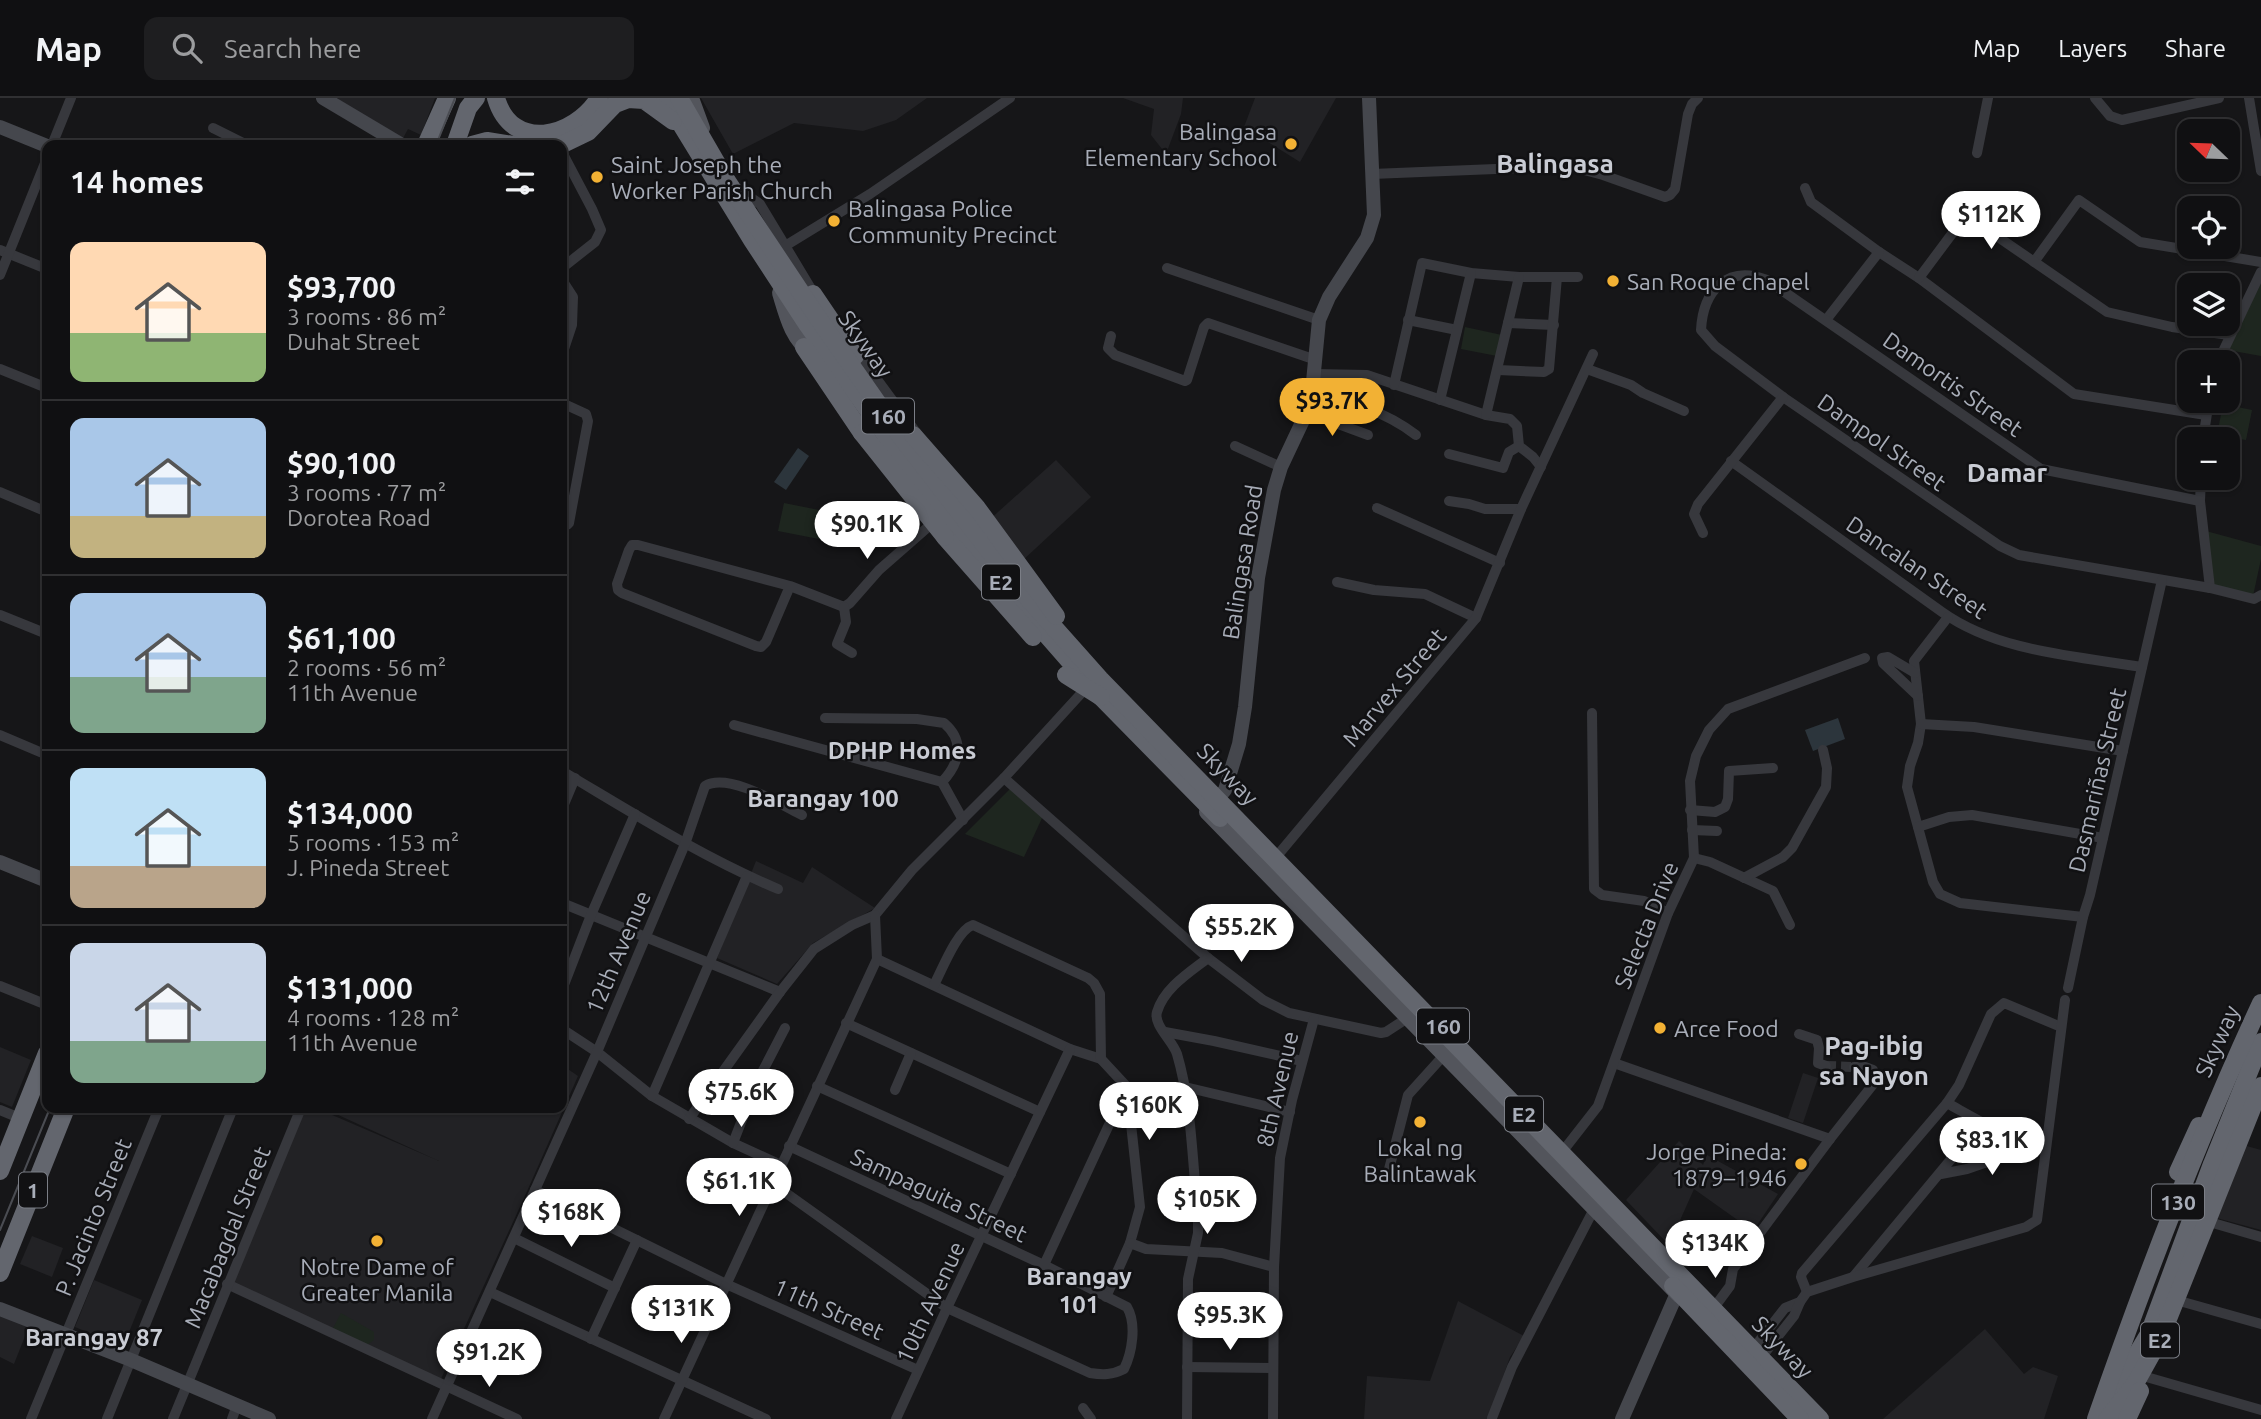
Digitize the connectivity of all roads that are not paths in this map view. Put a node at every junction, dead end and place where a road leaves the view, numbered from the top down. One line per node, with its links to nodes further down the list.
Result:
1 (71, 98): 20 (street)
2 (323, 98): 22 (street)
3 (496, 98): 4 (highway)
4 (599, 98)
5 (660, 98): 17 (main road, 160)
6 (665, 98): 115 (highway, Skyway / E2, bridge)
7 (1010, 98): 34 (street)
8 (1369, 98): 31 (street, Balingasa Road)
9 (1698, 98): 31 (street)
10 (1988, 98): 27 (street)
11 (2095, 98): 12 (street)
12 (2219, 98)
13 (2249, 98): 30 (street)
14 (688, 99): 32 (main road, 160); 115 (highway, Skyway / E2, bridge)
15 (472, 101): 24 (highway)
16 (444, 102): 23 (highway)
17 (673, 121): 25 (highway); 50 (main road, 160)
18 (0, 127): 26 (street)
19 (213, 128): 21 (street)
20 (53, 140)
21 (237, 140)
22 (394, 140)
23 (428, 140)
24 (457, 140)
25 (567, 142)
26 (42, 143)
27 (1976, 153)
28 (567, 162): 39 (street)
29 (42, 169): 35 (street)
30 (2261, 171)
31 (1372, 174): 54 (street, Balingasa Road)
32 (735, 186): 34 (street); 109 (main road, 160)
33 (1805, 188): 36 (street)
34 (785, 246): 51 (street)
35 (4, 251): 40 (street); 44 (street)
36 (1879, 252): 48 (street); 56 (street)
37 (2034, 262): 38 (street); 48 (street); 59 (street)
38 (2261, 262)
39 (567, 264)
40 (42, 267)
41 (1167, 268): 54 (street)
42 (2261, 272): 53 (street)
43 (1471, 273): 45 (street); 55 (street); 60 (street)
44 (0, 275)
45 (1519, 276): 47 (street); 57 (street)
46 (1578, 276): 47 (street)
47 (1558, 277): 58 (street)
48 (1919, 278): 79 (street)
49 (567, 288): 62 (street)
50 (780, 293): 63 (main road); 65 (main road, 160)
51 (813, 294): 109 (street); 115 (highway, bridge)
52 (1709, 300): 56 (street, Damortis Street); 73 (street, Dampol Street)
53 (2240, 313)
54 (1319, 320): 66 (street, Balingasa Road)
55 (1408, 320): 60 (street); 70 (street)
56 (1826, 320): 91 (street, Damortis Street)
57 (1508, 323): 58 (street); 69 (street)
58 (1553, 325): 69 (street)
59 (2177, 328)
60 (1457, 330): 74 (street)
61 (1111, 336): 66 (street)
62 (567, 340)
63 (804, 347): 65 (main road); 115 (highway, bridge)
64 (1593, 354): 68 (street, Marvex Street)
65 (829, 365): 96 (main road, 160)
66 (1316, 367): 70 (street); 72 (street, Balingasa Road)
67 (0, 369): 71 (street)
68 (1587, 369): 76 (street); 88 (street, Marvex Street)
69 (1498, 370): 78 (street)
70 (1394, 385): 74 (street)
71 (42, 386)
72 (1312, 392): 77 (street, Balingasa Road); 82 (street)
73 (1783, 397): 86 (street); 100 (street, Dampol Street)
74 (1440, 400): 78 (street)
75 (567, 405): 97 (street)
76 (1684, 411)
77 (1306, 412): 81 (street); 87 (street, Balingasa Road)
78 (1486, 415): 84 (street)
79 (2206, 415): 80 (street)
80 (2204, 427)
81 (1368, 435)
82 (1416, 435)
83 (1235, 446): 87 (street)
84 (1518, 446): 85 (street); 88 (street)
85 (1449, 454)
86 (1731, 461): 98 (street); 107 (street, Dancalan Street)
87 (1281, 467): 131 (street, Balingasa Road)
88 (1541, 467): 94 (street, Marvex Street)
89 (2200, 490): 91 (street)
90 (0, 492): 95 (street)
91 (2200, 501): 103 (street)
92 (1449, 502): 94 (street)
93 (1377, 508): 99 (street)
94 (1521, 509): 99 (street, Marvex Street)
95 (42, 510)
96 (942, 515): 105 (street); 115 (main road, 160)
97 (567, 525)
98 (1703, 533)
99 (1500, 563): 108 (street, Marvex Street)
100 (2162, 580): 103 (street, Dampol Street); 113 (street, Dasmariñas Street)
101 (1338, 582): 108 (street)
102 (790, 586): 102 (street); 105 (street)
103 (2210, 588): 104 (street, Dampol Street)
104 (2261, 595)
105 (844, 607): 111 (street)
106 (0, 615): 110 (street)
107 (1948, 617): 113 (street, Dancalan Street); 114 (street)
108 (1476, 618): 141 (street, Marvex Street)
109 (1060, 632): 131 (main road, 160)
110 (42, 633)
111 (852, 653)
112 (1866, 657): 132 (street, Selecta Drive)
113 (2142, 667): 123 (street, Dasmariñas Street)
114 (1915, 673): 116 (street); 116 (street)
115 (1096, 688): 128 (street); 144 (main road, 160); 281 (highway, Skyway / E2, bridge); 282 (highway, Skyway / E2, bridge)
116 (1918, 696): 119 (street)
117 (1592, 713): 150 (street)
118 (825, 718): 129 (street)
119 (1921, 724): 123 (street); 136 (street)
120 (734, 725): 129 (street)
121 (0, 735): 124 (street)
122 (1824, 750): 146 (street)
123 (2123, 751): 139 (street, Dasmariñas Street)
124 (42, 753)
125 (1773, 768): 132 (street)
126 (567, 774): 127 (street)
127 (575, 778): 130 (street); 133 (street)
128 (1004, 778): 135 (street); 156 (street)
129 (942, 782): 135 (street)
130 (567, 797)
131 (1219, 797): 141 (main road, 160)
132 (1690, 810): 137 (street, Selecta Drive)
133 (635, 814): 140 (street); 151 (street)
134 (802, 815): 140 (street, 12th Avenue)
135 (963, 820): 152 (street)
136 (1918, 827): 139 (street); 153 (street)
137 (1692, 830): 138 (street); 142 (street, Selecta Drive)
138 (1717, 831)
139 (2103, 838): 153 (street, Dasmariñas Street)
140 (685, 844): 145 (street); 155 (street, 12th Avenue)
141 (1276, 857): 144 (street, Marvex Street); 212 (main road, 160)
142 (1694, 858): 146 (street); 150 (street, Selecta Drive)
143 (0, 862): 147 (street)
144 (1265, 871): 168 (main road, 160)
145 (747, 876): 148 (street); 158 (street)
146 (1744, 878): 154 (street)
147 (42, 879)
148 (778, 888)
149 (567, 905): 151 (street)
150 (1668, 913): 184 (street, Selecta Drive)
151 (591, 915): 155 (street); 159 (street)
152 (875, 915): 157 (street); 163 (street)
153 (2083, 917): 162 (street, Dasmariñas Street)
154 (1790, 925)
155 (645, 937): 158 (street); 179 (street, 12th Avenue)
156 (1208, 958): 169 (street); 174 (street)
157 (877, 959): 160 (street); 170 (street)
158 (710, 964): 163 (street); 196 (street)
159 (567, 977)
160 (934, 985): 178 (street); 182 (street)
161 (0, 986): 166 (street)
162 (2068, 988)
163 (780, 992): 206 (street)
164 (2261, 992): 266 (main road, 130)
165 (2065, 1000): 171 (street)
166 (42, 1003)
167 (2261, 1003): 190 (highway, Skyway, bridge)
168 (1409, 1017): 169 (street); 181 (main road, 160)
169 (1314, 1019): 183 (street, 8th Avenue)
170 (846, 1023): 180 (street); 191 (street)
171 (2061, 1027): 197 (street); 213 (street)
172 (785, 1028): 209 (street)
173 (567, 1032): 179 (street)
174 (1165, 1032): 183 (street); 194 (street)
175 (2261, 1032): 225 (main road, 130)
176 (1799, 1034): 186 (street)
177 (2261, 1042): 266 (highway, Skyway / E2, bridge)
178 (1070, 1049): 182 (street); 199 (street, 10th Avenue)
179 (597, 1052): 196 (street); 223 (street, 12th Avenue)
180 (911, 1053): 195 (street); 199 (street)
181 (1445, 1054): 215 (main road, 160); 220 (street)
182 (1101, 1059): 193 (street)
183 (1302, 1061): 200 (street, 8th Avenue)
184 (1614, 1063): 208 (street); 212 (street, Selecta Drive)
185 (42, 1065): 188 (highway, 1)
186 (1826, 1066)
187 (1854, 1067): 208 (street)
188 (40, 1070): 205 (highway, 1); 222 (highway)
189 (2261, 1079): 226 (main road, 130)
190 (2225, 1084): 217 (highway, bridge); 266 (highway, Skyway, bridge)
191 (817, 1086): 210 (street); 218 (street)
192 (2261, 1086): 233 (highway, E2, bridge)
193 (1127, 1087): 231 (street); 234 (street)
194 (1185, 1087): 200 (street); 232 (street)
195 (895, 1090)
196 (652, 1096): 206 (street)
197 (1947, 1103): 207 (street); 244 (street)
198 (0, 1110): 205 (street)
199 (1040, 1112): 218 (street, 10th Avenue)
200 (1290, 1112): 235 (street, 8th Avenue)
201 (64, 1113): 236 (highway, 1)
202 (157, 1113): 251 (street, P. Jacinto Street)
203 (231, 1113): 254 (street)
204 (299, 1113): 239 (street, Macabagdal Street)
205 (22, 1119): 216 (highway, 1)
206 (689, 1119): 209 (street)
207 (1982, 1122): 211 (street); 219 (street)
208 (1830, 1139): 247 (street)
209 (733, 1143): 214 (street)
210 (789, 1146): 214 (street); 227 (street, Sampaguita Street)
211 (2033, 1146): 213 (street); 219 (street)
212 (1565, 1149): 215 (street, Selecta Drive); 237 (main road, 160)
213 (2045, 1149): 238 (street)
214 (781, 1165): 221 (street)
215 (1551, 1165): 224 (main road, 160)
216 (0, 1171)
217 (2178, 1172)
218 (1011, 1174): 227 (street, 10th Avenue)
219 (1941, 1174): 238 (street)
220 (1387, 1177)
221 (772, 1183): 240 (street); 248 (street)
222 (0, 1185)
223 (535, 1190): 229 (street, 12th Avenue); 230 (street, 11th Street)
224 (1594, 1209): 243 (main road, 160); 265 (street)
225 (2185, 1224): 226 (main road); 266 (main road, 130)
226 (2204, 1226): 228 (street); 246 (main road, 130)
227 (982, 1236): 234 (street, Sampaguita Street); 248 (street, 10th Avenue)
228 (2261, 1237)
229 (514, 1238): 241 (street); 242 (street, 12th Avenue)
230 (637, 1240): 240 (street, 11th Street); 241 (street)
231 (1130, 1243): 232 (street); 245 (street)
232 (1194, 1251): 235 (street); 255 (street)
233 (2196, 1252): 266 (highway, E2, bridge); 284 (highway, bridge)
234 (1044, 1265): 245 (street, Sampaguita Street)
235 (1274, 1266): 256 (street, 8th Avenue)
236 (0, 1273)
237 (1686, 1273): 243 (street); 247 (main road, 160)
238 (1853, 1277): 244 (street)
239 (227, 1284): 260 (street, Macabagdal Street); 261 (street)
240 (726, 1284): 257 (street, 11th Street); 259 (street)
241 (615, 1288): 252 (street)
242 (490, 1292): 252 (street); 261 (street, 12th Avenue)
243 (1677, 1293): 280 (street); 281 (main road, 160)
244 (1807, 1293): 253 (street)
245 (1106, 1297): 248 (street, Sampaguita Street)
246 (2176, 1300): 250 (street); 258 (main road, 130)
247 (1716, 1304): 253 (main road, 160)
248 (947, 1308): 257 (street, 10th Avenue)
249 (0, 1309): 251 (street)
250 (2261, 1324)
251 (65, 1335): 254 (street); 267 (street, P. Jacinto Street)
252 (591, 1339): 259 (street)
253 (1760, 1349): 283 (main road, 160)
254 (131, 1360): 260 (street); 268 (street)
255 (1187, 1367): 256 (street); 278 (street)
256 (1273, 1368): 279 (street, 8th Avenue)
257 (918, 1370): 276 (street, 10th Avenue)
258 (2143, 1376): 264 (street); 284 (main road, 130)
259 (682, 1380): 274 (street); 275 (street)
260 (187, 1385): 262 (street); 269 (street, Macabagdal Street)
261 (448, 1386): 272 (street, 12th Avenue); 273 (street)
262 (237, 1405): 270 (street); 271 (street)
263 (1083, 1408): 277 (street)
264 (2261, 1410)
265 (1492, 1418)
266 (2100, 1418)
267 (31, 1419)
268 (107, 1419)
269 (173, 1419)
270 (232, 1419)
271 (269, 1419)
272 (432, 1419)
273 (517, 1419)
274 (664, 1419)
275 (766, 1419)
276 (896, 1419)
277 (1091, 1419)
278 (1187, 1419)
279 (1273, 1419)
280 (1622, 1419)
281 (1801, 1419)
282 (1820, 1419)
283 (1826, 1419)
284 (2125, 1419)

